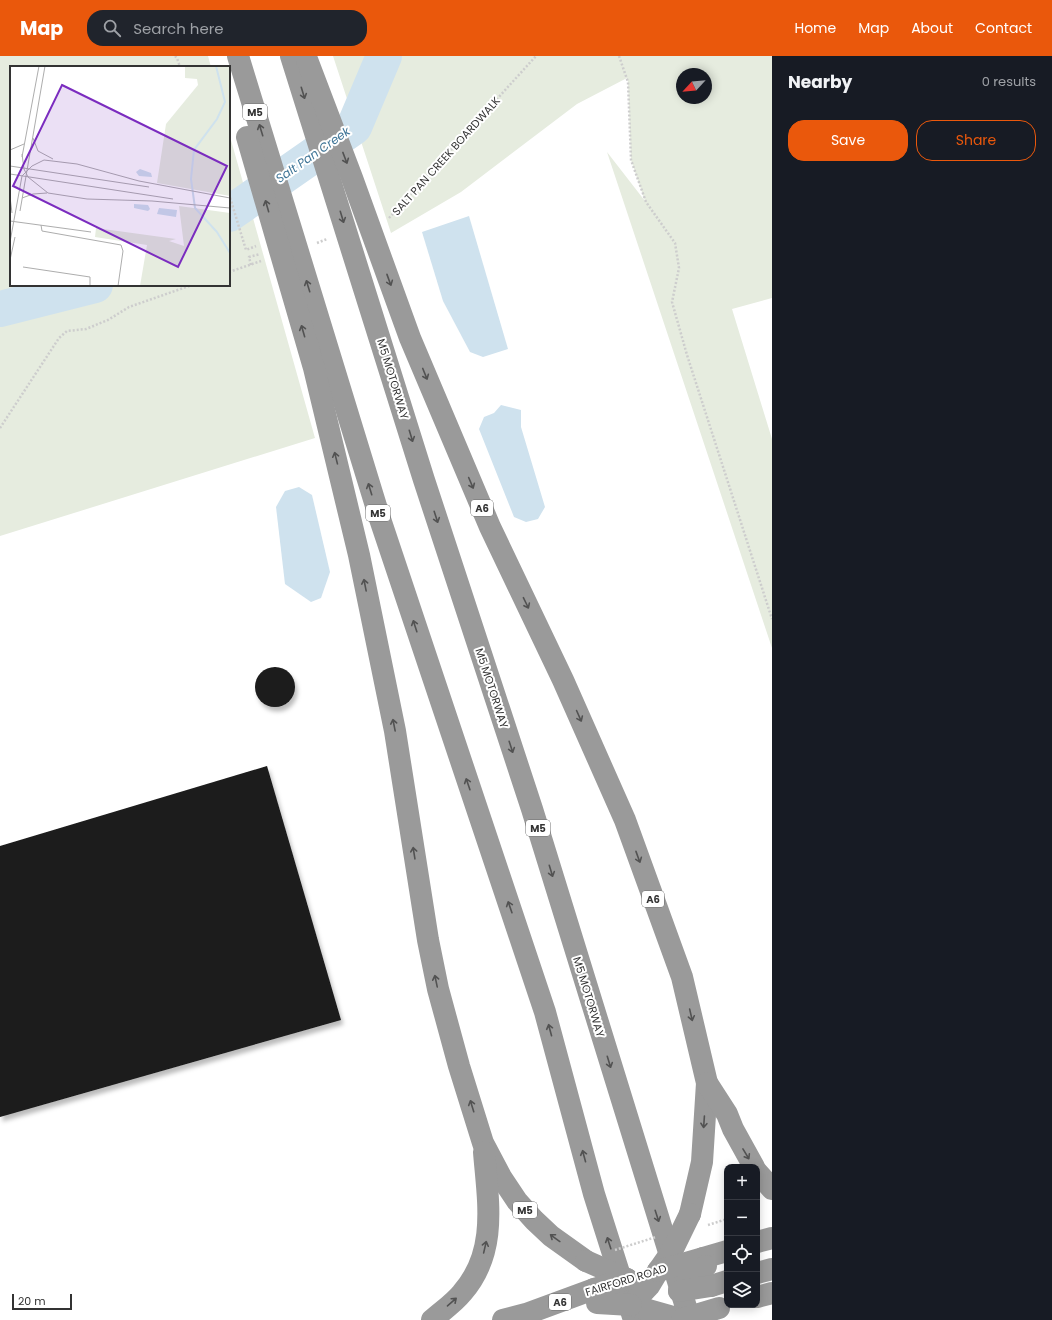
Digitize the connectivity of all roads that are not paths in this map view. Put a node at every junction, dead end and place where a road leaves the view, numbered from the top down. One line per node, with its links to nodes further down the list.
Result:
1 (224, 56): 5 (highway)
2 (238, 56): 7 (highway, M5, one-way to 2)
3 (291, 56): 28 (highway, M5 MOTORWAY / M5, one-way to 28)
4 (305, 56): 8 (highway, A6, one-way to 8)
5 (228, 66)
6 (230, 75): 7 (highway, M5, one-way to 6)
7 (323, 366): 9 (highway, M5, one-way to 7); 27 (highway, M5, one-way to 7)
8 (707, 1083): 10 (highway, A6, one-way to 10); 20 (highway, A6, one-way to 20, bridge)
9 (484, 1143): 21 (highway, M5, one-way to 9, bridge); 29 (highway, M5, one-way to 9)
10 (752, 1164)
11 (760, 1175): 12 (highway)
12 (772, 1189)
13 (772, 1238): 14 (highway)
14 (760, 1241)
15 (724, 1255): 19 (highway, FAIRFORD ROAD)
16 (724, 1259): 19 (highway)
17 (772, 1269): 18 (highway)
18 (760, 1272)
19 (712, 1273): 20 (highway, FAIRFORD ROAD, bridge); 22 (highway, bridge)
20 (654, 1278): 21 (highway, FAIRFORD ROAD); 22 (highway); 27 (highway, A6)
21 (627, 1279): 25 (highway, FAIRFORD ROAD, bridge)
22 (679, 1291): 28 (highway)
23 (772, 1293): 24 (highway)
24 (760, 1296)
25 (601, 1304): 27 (highway, A6); 30 (highway, FAIRFORD ROAD)
26 (724, 1307): 28 (highway, bridge)
27 (632, 1312): 28 (highway)
28 (676, 1319)
29 (432, 1320)
30 (504, 1320)

